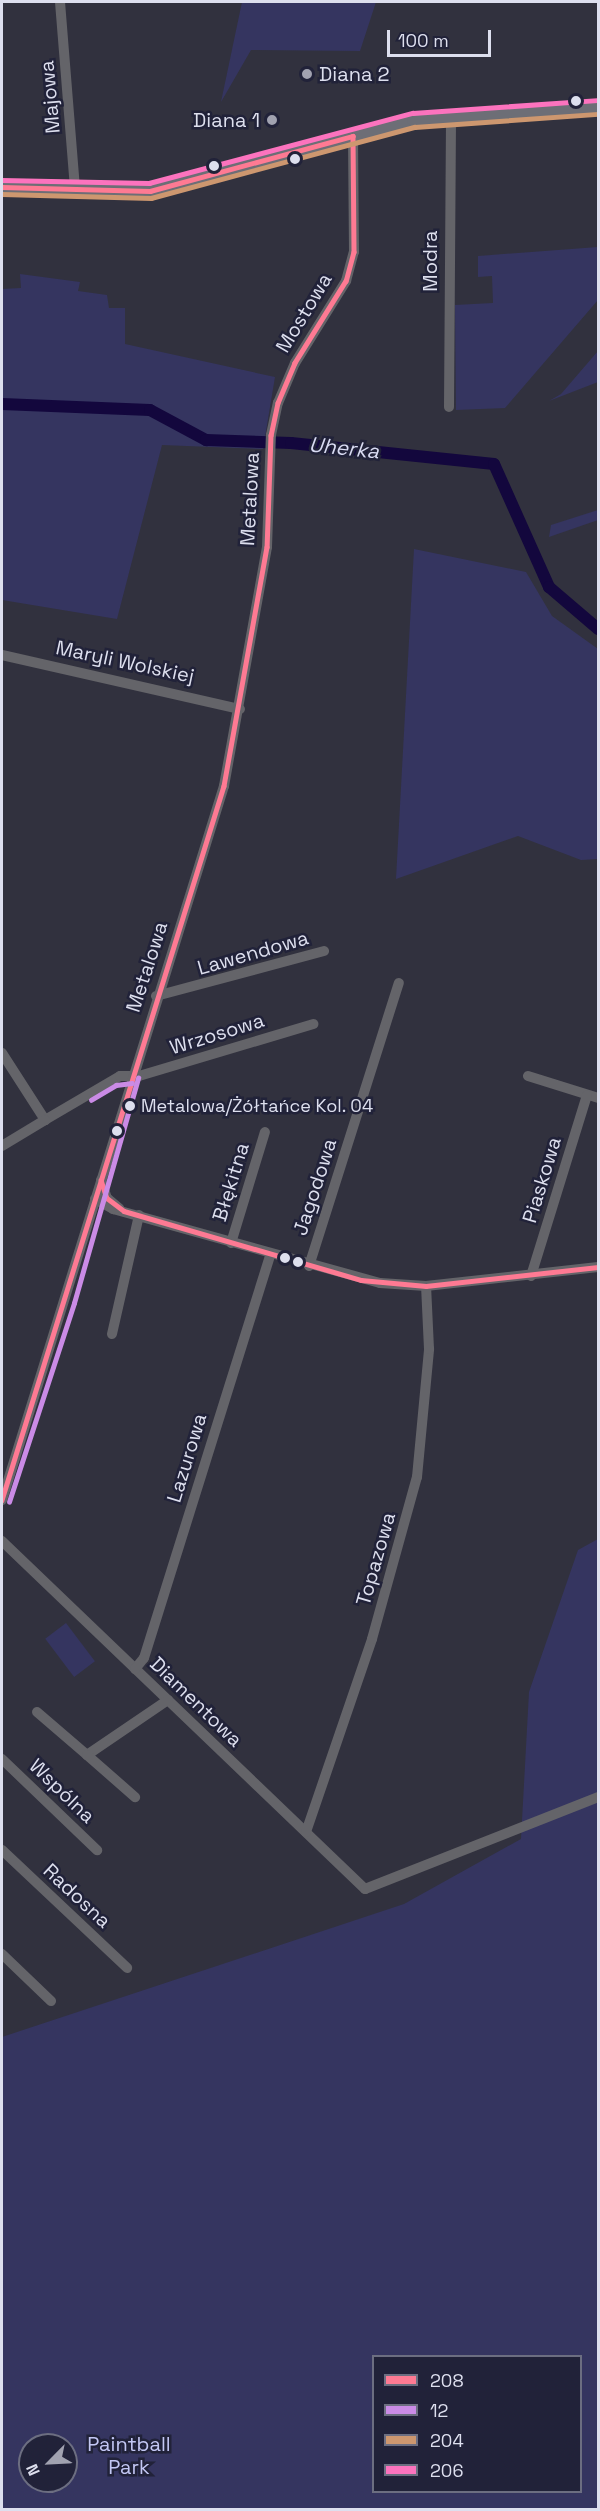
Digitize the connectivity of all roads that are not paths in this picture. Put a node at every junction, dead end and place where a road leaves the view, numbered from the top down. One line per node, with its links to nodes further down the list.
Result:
1 (60, 2): 6 (street, Majowa)
2 (598, 103): 3 (main road)
3 (451, 115): 4 (main road); 7 (street, Modra)
4 (353, 136): 6 (main road); 8 (street, Mostowa)
5 (2, 187): 6 (main road)
6 (75, 190)
7 (449, 407)
8 (271, 435): 10 (street, Metalowa)
9 (2, 655): 10 (street, Maryli Wolskiej)
10 (240, 709): 13 (street, Metalowa)
11 (324, 951): 13 (street, Lawendowa)
12 (399, 983): 30 (street, Jagodowa)
13 (156, 996): 16 (street, Metalowa)
14 (312, 1024): 16 (street, Wrzosowa)
15 (2, 1053): 19 (street)
16 (131, 1076): 19 (street, Wrzosowa); 22 (street, Metalowa)
17 (528, 1076): 18 (street, Piaskowa)
18 (593, 1096): 32 (street, Piaskowa)
19 (45, 1119): 21 (street, Wrzosowa)
20 (265, 1132): 28 (street, Błękitna)
21 (2, 1146)
22 (101, 1180): 23 (street); 24 (street, Metalowa)
23 (107, 1198): 24 (street); 25 (street)
24 (95, 1199): 25 (street); 27 (street, Metalowa)
25 (119, 1210): 26 (street); 27 (street)
26 (139, 1215): 28 (street); 34 (street)
27 (89, 1221): 35 (street, Metalowa)
28 (231, 1243): 29 (street)
29 (270, 1255): 30 (street); 37 (street, Lazurowa)
30 (309, 1266): 33 (street)
31 (598, 1267): 32 (street)
32 (531, 1276): 33 (street)
33 (426, 1286): 44 (street, Topazowa)
34 (112, 1334)
35 (2, 1500)
36 (2, 1541): 37 (street, Diamentowa)
37 (135, 1670): 38 (street, Diamentowa)
38 (168, 1700): 40 (street); 44 (street, Diamentowa)
39 (38, 1712): 40 (street)
40 (87, 1755): 42 (street)
41 (2, 1759): 46 (street, Wspólna)
42 (135, 1797)
43 (598, 1797): 44 (street, Diamentowa)
44 (306, 1832)
45 (2, 1850): 48 (street, Radosna)
46 (97, 1850)
47 (2, 1954): 49 (street)
48 (127, 1968)
49 (51, 2001)

